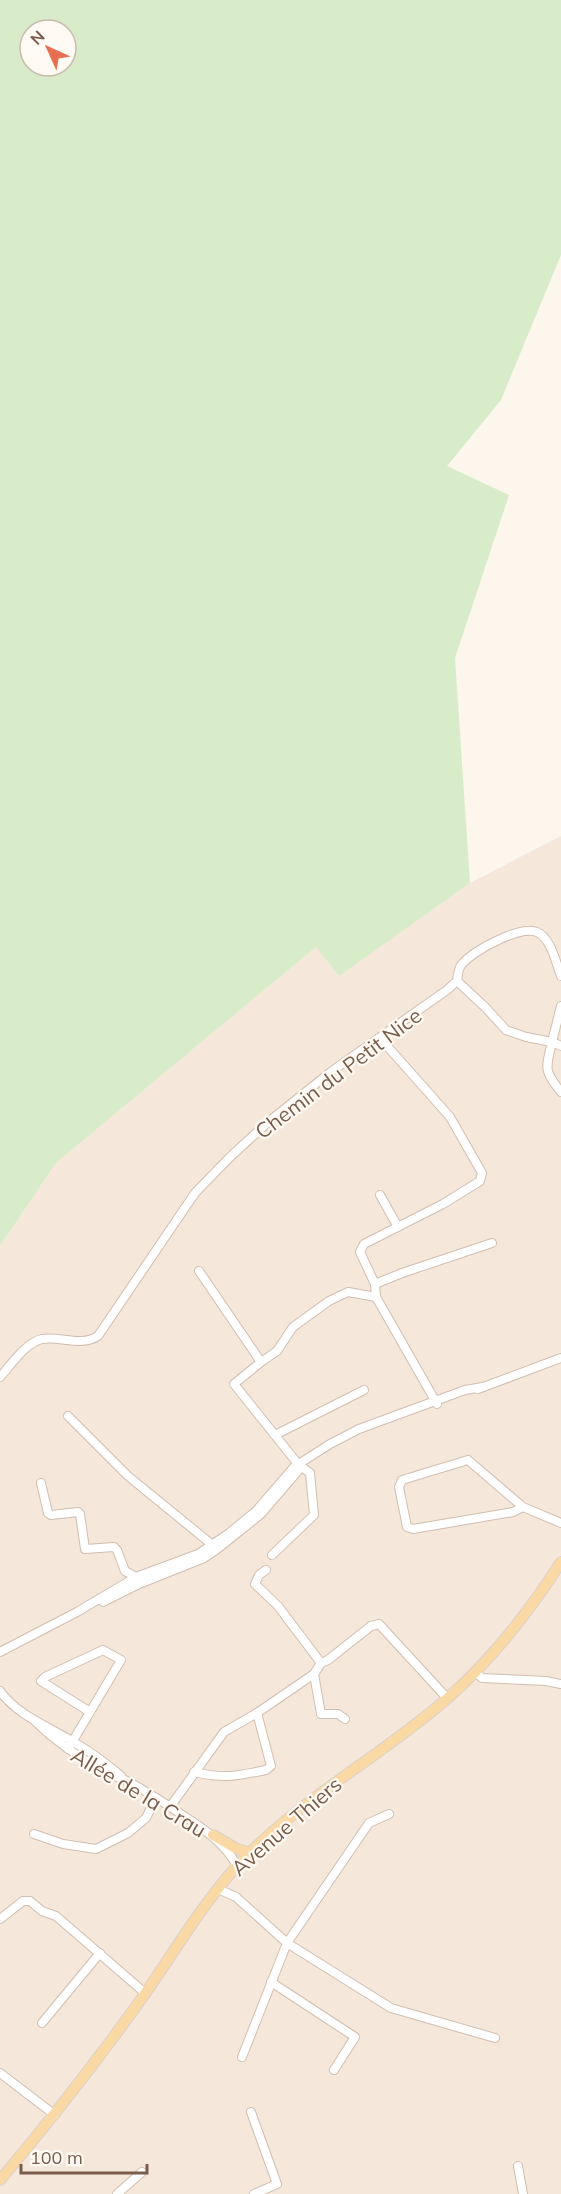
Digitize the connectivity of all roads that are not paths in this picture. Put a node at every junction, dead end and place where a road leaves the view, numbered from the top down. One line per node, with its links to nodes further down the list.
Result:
1 (561, 976): 2 (street)
2 (457, 981): 4 (street, Chemin du Petit Nice); 5 (street)
3 (561, 1006): 5 (street)
4 (380, 1038): 9 (street); 16 (street, Chemin du Petit Nice)
5 (552, 1042): 6 (street); 7 (street)
6 (561, 1046)
7 (561, 1092)
8 (380, 1195): 9 (street)
9 (398, 1227): 12 (street)
10 (492, 1244): 12 (street)
11 (199, 1271): 15 (street)
12 (375, 1284): 13 (street)
13 (376, 1297): 15 (street); 18 (street)
14 (561, 1358): 18 (street)
15 (261, 1362): 20 (street)
16 (0, 1377)
17 (364, 1390): 20 (street)
18 (437, 1403): 21 (street)
19 (68, 1416): 25 (street)
20 (274, 1435): 21 (street)
21 (300, 1466): 25 (street); 26 (street)
22 (41, 1483): 29 (street)
23 (523, 1507): 23 (street); 24 (street)
24 (561, 1522)
25 (214, 1547): 29 (street)
26 (272, 1555)
27 (561, 1562): 33 (main road, Avenue Thiers)
28 (266, 1570): 32 (street)
29 (138, 1581): 30 (street)
30 (3, 1650): 31 (street)
31 (0, 1660)
32 (321, 1663): 34 (street); 37 (street)
33 (476, 1672): 35 (street); 37 (main road, Avenue Thiers)
34 (314, 1674): 40 (street); 41 (street)
35 (561, 1684)
36 (0, 1691): 38 (street, Allée de la Crau)
37 (447, 1698): 49 (main road, Avenue Thiers)
38 (4, 1701): 42 (street, Allée de la Crau)
39 (90, 1712): 39 (street); 42 (street)
40 (257, 1713): 43 (street); 43 (street)
41 (345, 1719)
42 (70, 1746): 44 (street, Allée de la Crau)
43 (194, 1772): 45 (street)
44 (156, 1798): 45 (street, Allée de la Crau); 47 (street)
45 (170, 1807): 48 (street, Allée de la Crau)
46 (389, 1814): 53 (street)
47 (34, 1834)
48 (213, 1835): 49 (main road); 50 (street, Allée de la Crau)
49 (251, 1853): 50 (main road, Avenue Thiers)
50 (237, 1866): 51 (main road, Avenue Thiers)
51 (218, 1888): 53 (street); 56 (main road, Avenue Thiers)
52 (0, 1919): 54 (street)
53 (287, 1942): 55 (street); 58 (street)
54 (100, 1953): 56 (street); 57 (street)
55 (271, 1982): 59 (street); 60 (street)
56 (146, 1993): 63 (main road, Avenue Thiers)
57 (42, 2023)
58 (495, 2038)
59 (242, 2057)
60 (334, 2070)
61 (0, 2073): 63 (street)
62 (250, 2112): 68 (street)
63 (55, 2115): 66 (main road, Avenue Thiers)
64 (518, 2166): 69 (street)
65 (142, 2172): 67 (street)
66 (0, 2180)
67 (117, 2194)
68 (254, 2194)
69 (523, 2194)

